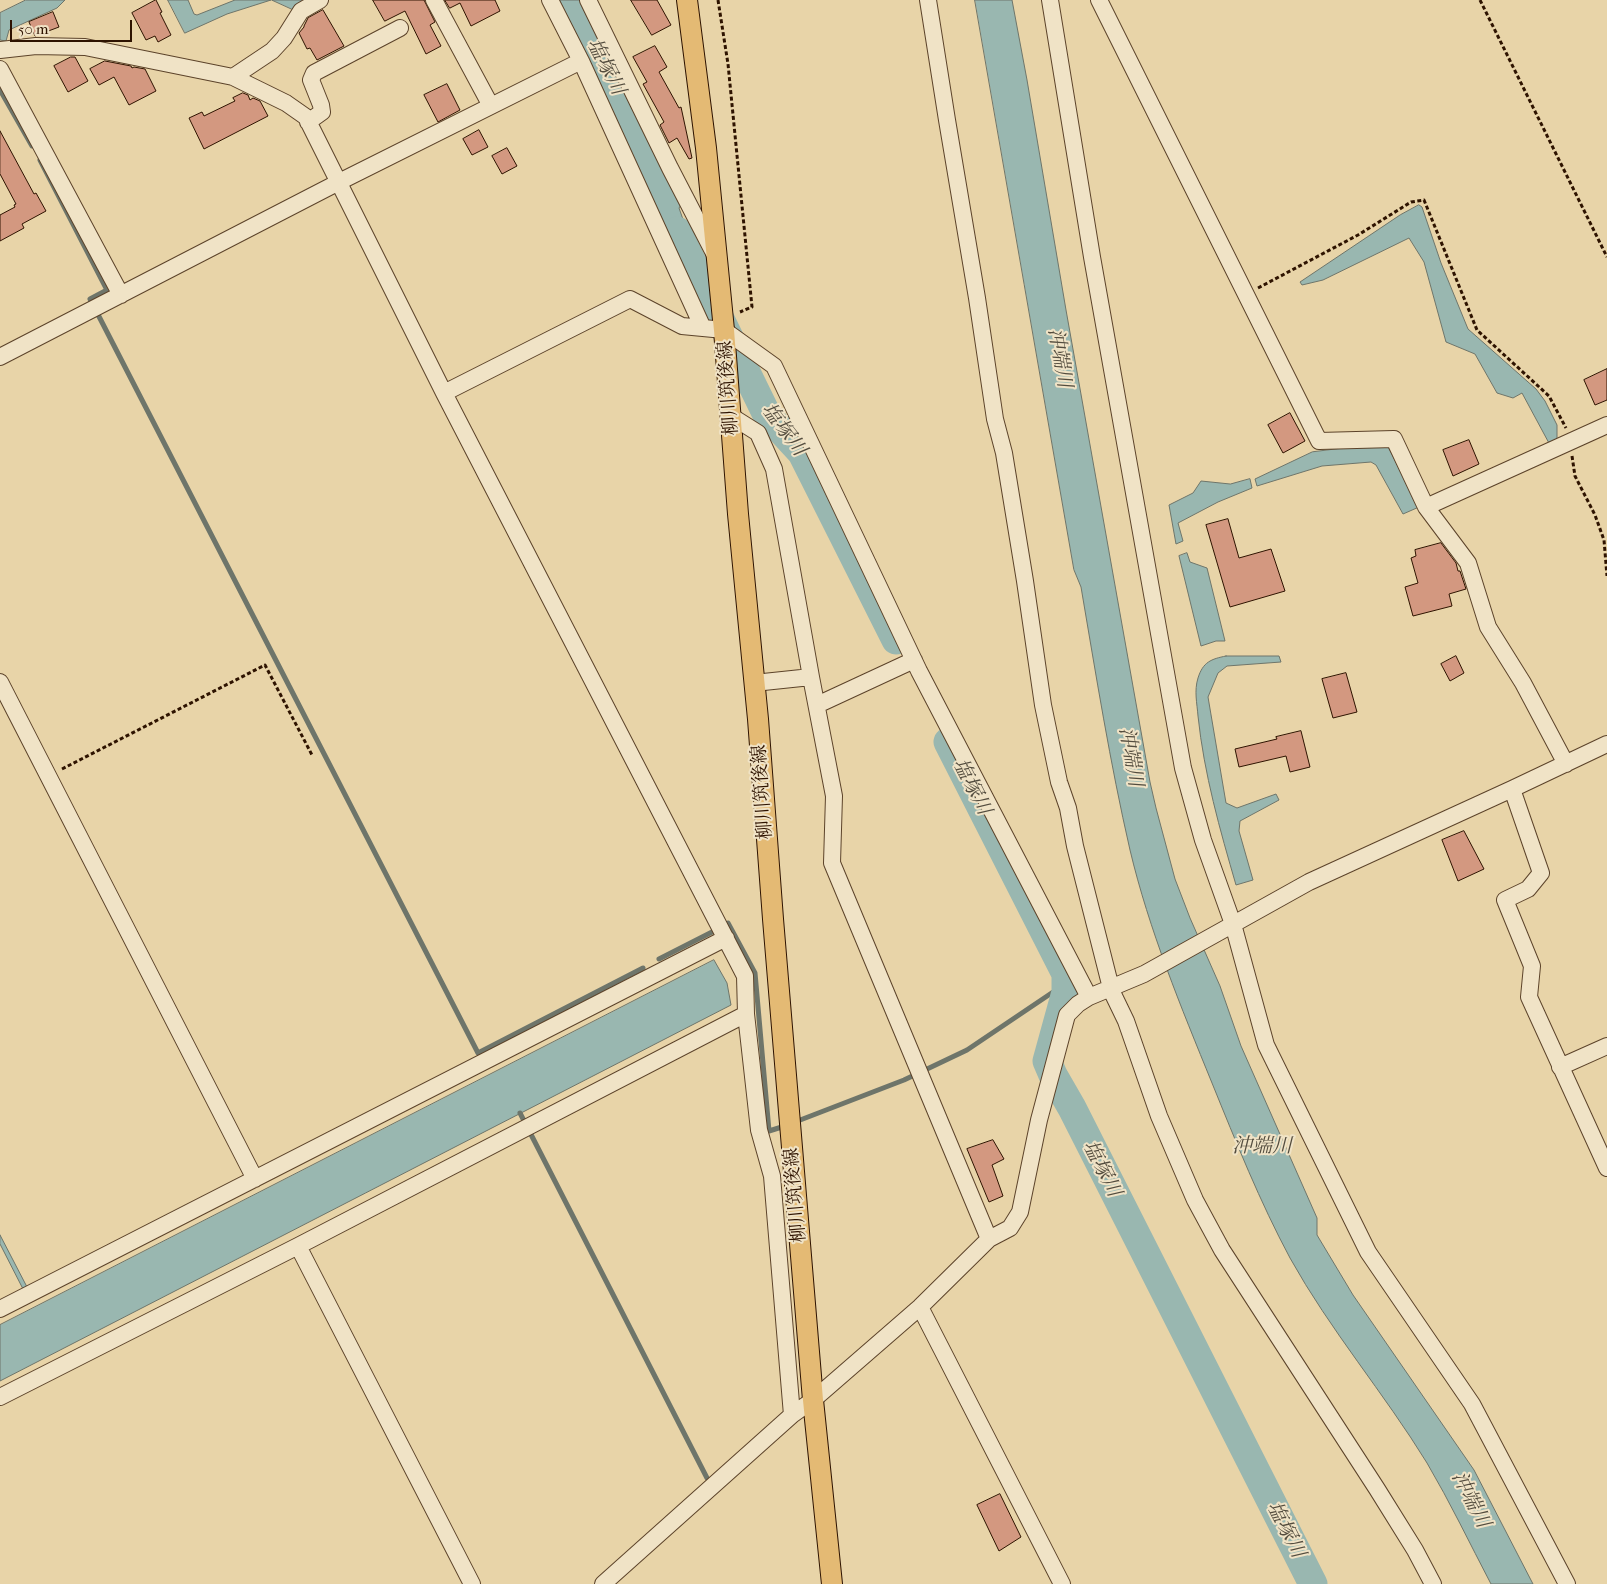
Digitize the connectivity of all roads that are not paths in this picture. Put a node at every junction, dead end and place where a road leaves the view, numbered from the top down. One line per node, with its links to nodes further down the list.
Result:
1 (320, 0): 13 (street)
2 (434, 0): 14 (street)
3 (550, 0): 11 (street)
4 (588, 0): 17 (street)
5 (687, 0): 17 (main road, 柳川筑後線)
6 (928, 0): 36 (street)
7 (1050, 0): 34 (street)
8 (1099, 0): 25 (street)
9 (400, 28): 15 (street)
10 (0, 50): 13 (street)
11 (581, 61): 14 (street); 20 (street)
12 (0, 69): 18 (street)
13 (233, 77): 15 (street)
14 (491, 106): 16 (street)
15 (308, 122): 16 (street)
16 (339, 182): 18 (street); 22 (street)
17 (717, 259): 19 (main road, 柳川筑後線)
18 (121, 295): 21 (street)
19 (724, 325): 20 (street); 23 (main road, 柳川筑後線); 26 (street)
20 (703, 328): 22 (street)
21 (0, 357)
22 (444, 393): 35 (street)
23 (731, 416): 27 (street); 29 (main road, 柳川筑後線)
24 (1607, 425): 25 (street)
25 (1426, 506): 32 (street)
26 (914, 660): 30 (street); 37 (street)
27 (811, 677): 29 (street); 30 (street)
28 (0, 682): 42 (street)
29 (754, 683): 48 (main road, 柳川筑後線)
30 (817, 705): 43 (street)
31 (1607, 744): 32 (street)
32 (1566, 764): 33 (street)
33 (1512, 789): 34 (street); 40 (street)
34 (1233, 924): 36 (street); 55 (street)
35 (726, 938): 38 (street); 42 (street)
36 (1111, 987): 37 (street); 54 (street)
37 (1089, 997): 43 (street)
38 (746, 1014): 44 (street); 49 (street)
39 (1607, 1046): 40 (street)
40 (1560, 1067): 41 (street)
41 (1607, 1168)
42 (255, 1179): 46 (street)
43 (988, 1239): 45 (street)
44 (298, 1246): 47 (street); 50 (street)
45 (920, 1307): 48 (street); 53 (street)
46 (0, 1309)
47 (0, 1397)
48 (813, 1400): 49 (street); 52 (main road, 柳川筑後線)
49 (792, 1415): 51 (street)
50 (472, 1584)
51 (603, 1584)
52 (832, 1584)
53 (1062, 1584)
54 (1434, 1584)
55 (1568, 1584)

